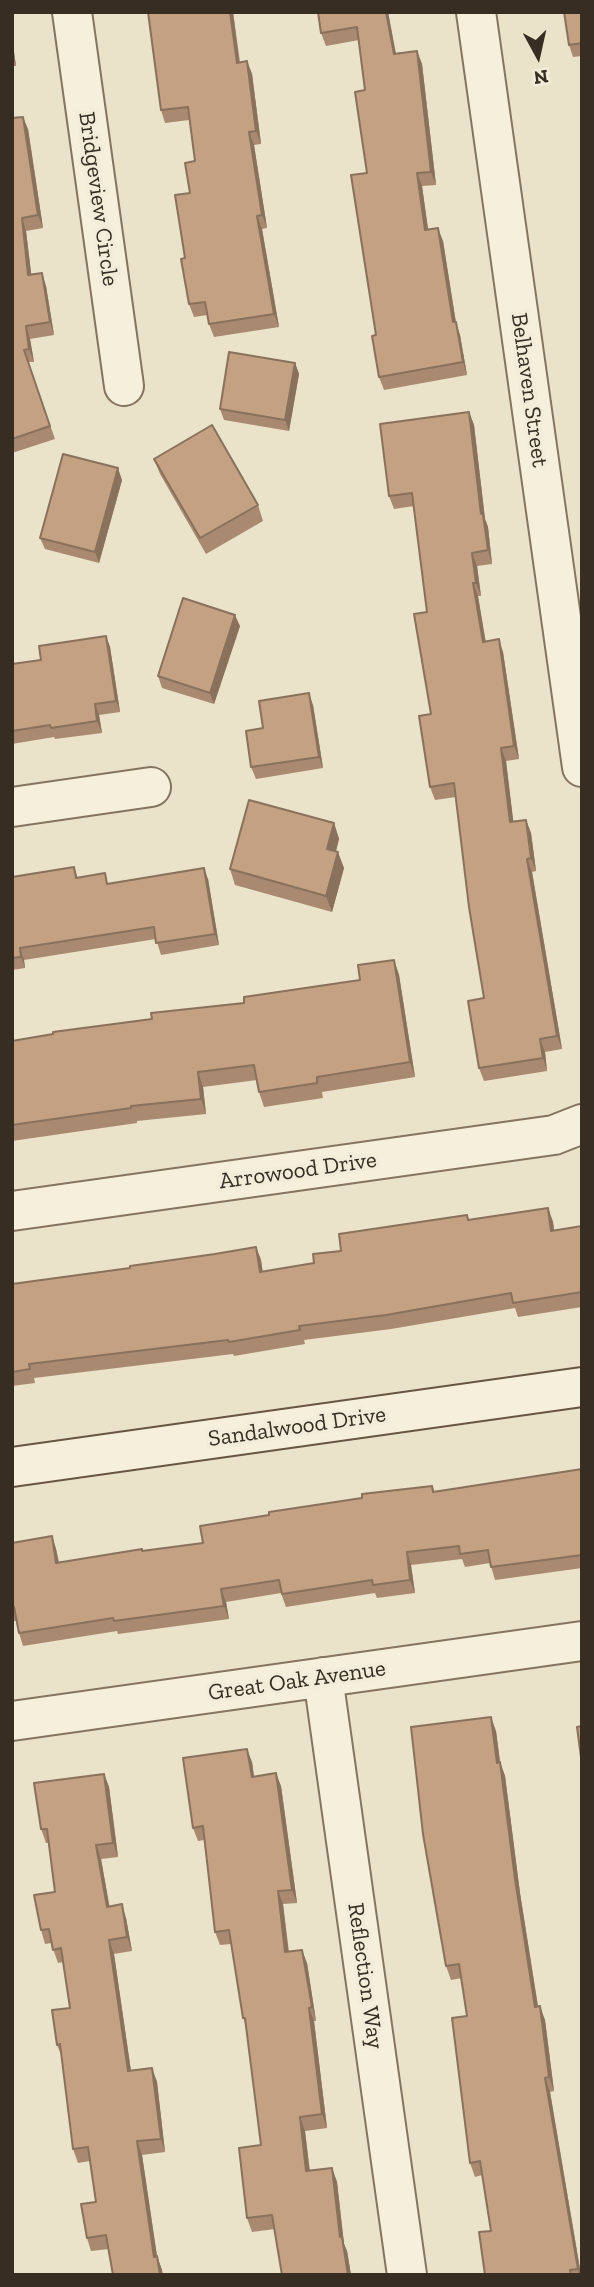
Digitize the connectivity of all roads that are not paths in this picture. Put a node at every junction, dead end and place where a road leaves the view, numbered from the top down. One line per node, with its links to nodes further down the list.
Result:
1 (72, 12): 3 (street, Bridgeview Circle)
2 (476, 12): 4 (street, Belhaven Street)
3 (124, 386)
4 (582, 767)
5 (151, 787): 6 (street)
6 (12, 807)
7 (582, 1125): 8 (street, Arrowood Drive)
8 (12, 1211)
9 (582, 1387): 10 (street, Sandalwood Drive)
10 (12, 1467)
11 (582, 1641): 12 (street, Great Oak Avenue)
12 (323, 1677): 13 (street, Great Oak Avenue); 14 (street, Reflection Way)
13 (12, 1721)
14 (407, 2275)

